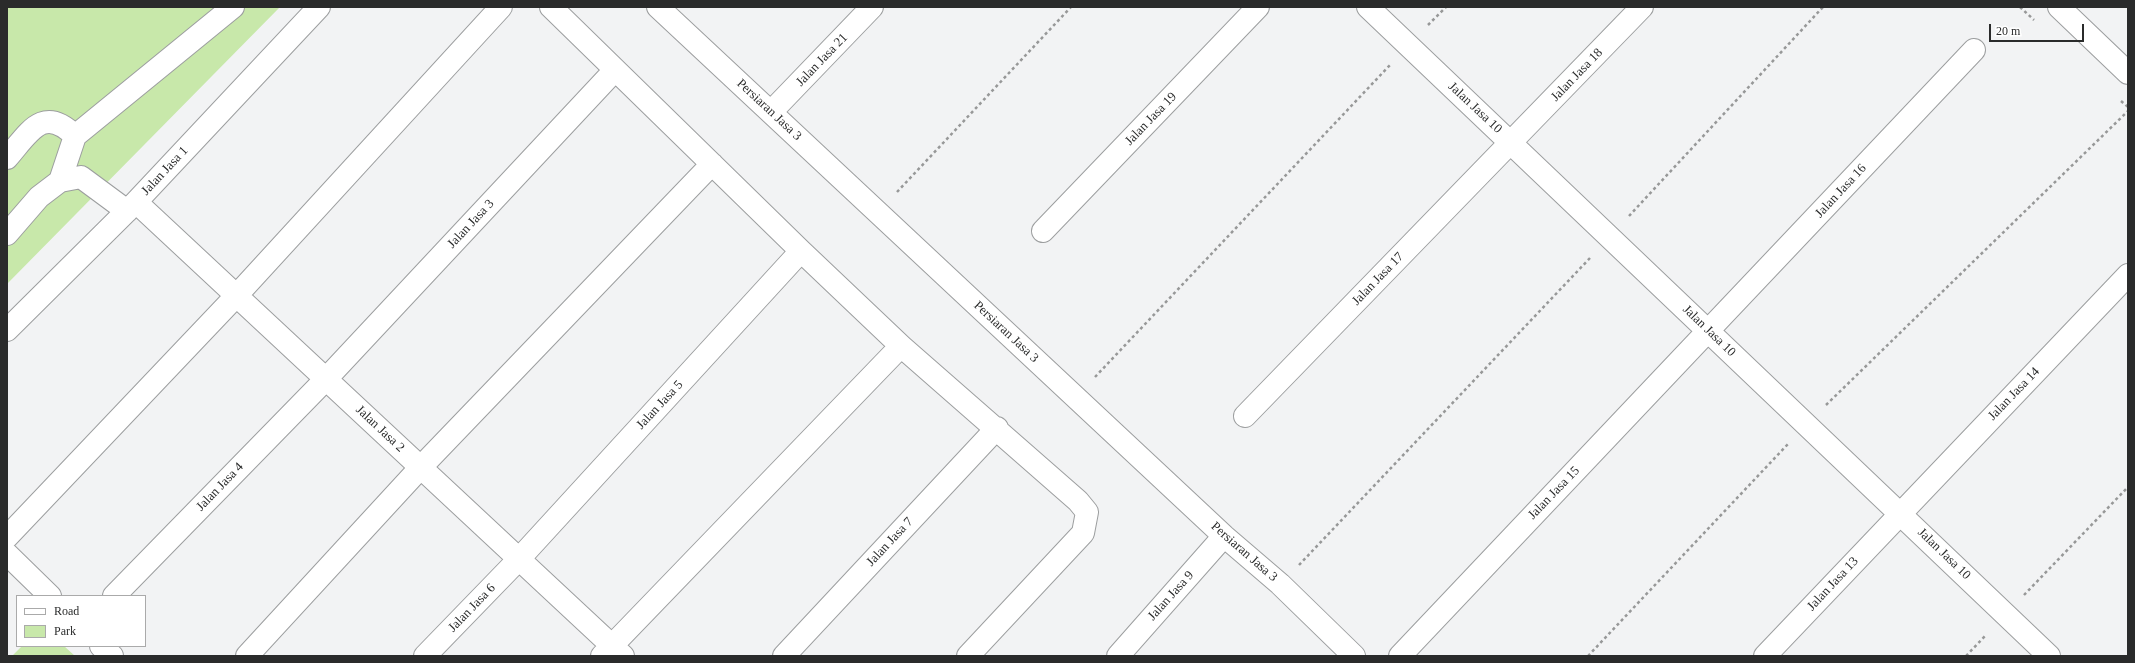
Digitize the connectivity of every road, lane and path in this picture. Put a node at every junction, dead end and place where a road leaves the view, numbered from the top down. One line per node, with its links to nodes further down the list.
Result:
1 (233, 7): 20 (street)
2 (319, 7): 25 (street, Jalan Jasa 1)
3 (501, 7): 32 (street)
4 (551, 7): 16 (street)
5 (658, 7): 19 (street, Persiaran Jasa 3)
6 (872, 7): 19 (street, Jalan Jasa 21)
7 (1071, 7): 26 (path)
8 (1258, 7): 27 (street, Jalan Jasa 19)
9 (1368, 7): 14 (street, Jalan Jasa 10)
10 (1446, 7): 14 (path)
11 (1642, 7): 21 (street, Jalan Jasa 18)
12 (1823, 7): 29 (path)
13 (2059, 7): 17 (street)
14 (1409, 45): 21 (street, Jalan Jasa 10); 37 (path)
15 (1974, 50): 34 (street, Jalan Jasa 16)
16 (615, 70): 23 (street); 36 (street, Jalan Jasa 3)
17 (2128, 72)
18 (2128, 111): 39 (path)
19 (771, 112): 26 (street, Persiaran Jasa 3)
20 (75, 136): 22 (street); 24 (street)
21 (1511, 142): 29 (street, Jalan Jasa 10); 38 (street, Jalan Jasa 17)
22 (7, 158)
23 (712, 164): 30 (street); 41 (street)
24 (60, 181): 25 (street, Jalan Jasa 2); 28 (street)
25 (132, 206): 32 (street, Jalan Jasa 2); 33 (street, Jalan Jasa 1)
26 (878, 212): 37 (street, Persiaran Jasa 3)
27 (1043, 231)
28 (7, 234)
29 (1610, 236): 34 (street, Jalan Jasa 10); 48 (path)
30 (801, 251): 35 (street); 47 (street, Jalan Jasa 5)
31 (2128, 275): 43 (street, Jalan Jasa 14)
32 (237, 295): 36 (street, Jalan Jasa 2); 45 (street)
33 (7, 330)
34 (1709, 331): 39 (street, Jalan Jasa 10); 61 (street, Jalan Jasa 15)
35 (901, 346): 40 (street); 53 (street)
36 (326, 379): 41 (street, Jalan Jasa 2); 50 (street, Jalan Jasa 4)
37 (1076, 397): 44 (street, Persiaran Jasa 3)
38 (1245, 416)
39 (1807, 424): 43 (street, Jalan Jasa 10); 62 (path)
40 (997, 428): 57 (street, Jalan Jasa 7); 58 (street)
41 (421, 467): 47 (street, Jalan Jasa 2); 55 (street)
42 (2128, 488): 51 (path)
43 (1901, 513): 51 (street, Jalan Jasa 10); 63 (street, Jalan Jasa 13)
44 (1224, 536): 48 (street, Persiaran Jasa 3); 59 (street, Jalan Jasa 9)
45 (7, 537)
46 (7, 554): 49 (street)
47 (519, 559): 53 (street, Jalan Jasa 2); 56 (street, Jalan Jasa 6)
48 (1280, 584): 60 (street, Persiaran Jasa 3)
49 (49, 595)
50 (115, 595)
51 (2006, 614): 64 (path); 65 (street, Jalan Jasa 10)
52 (103, 647): 54 (street)
53 (612, 652)
54 (112, 656)
55 (247, 656)
56 (425, 656)
57 (784, 656)
58 (968, 656)
59 (1118, 656)
60 (1354, 656)
61 (1400, 656)
62 (1588, 656)
63 (1765, 656)
64 (1966, 656)
65 (2049, 656)

